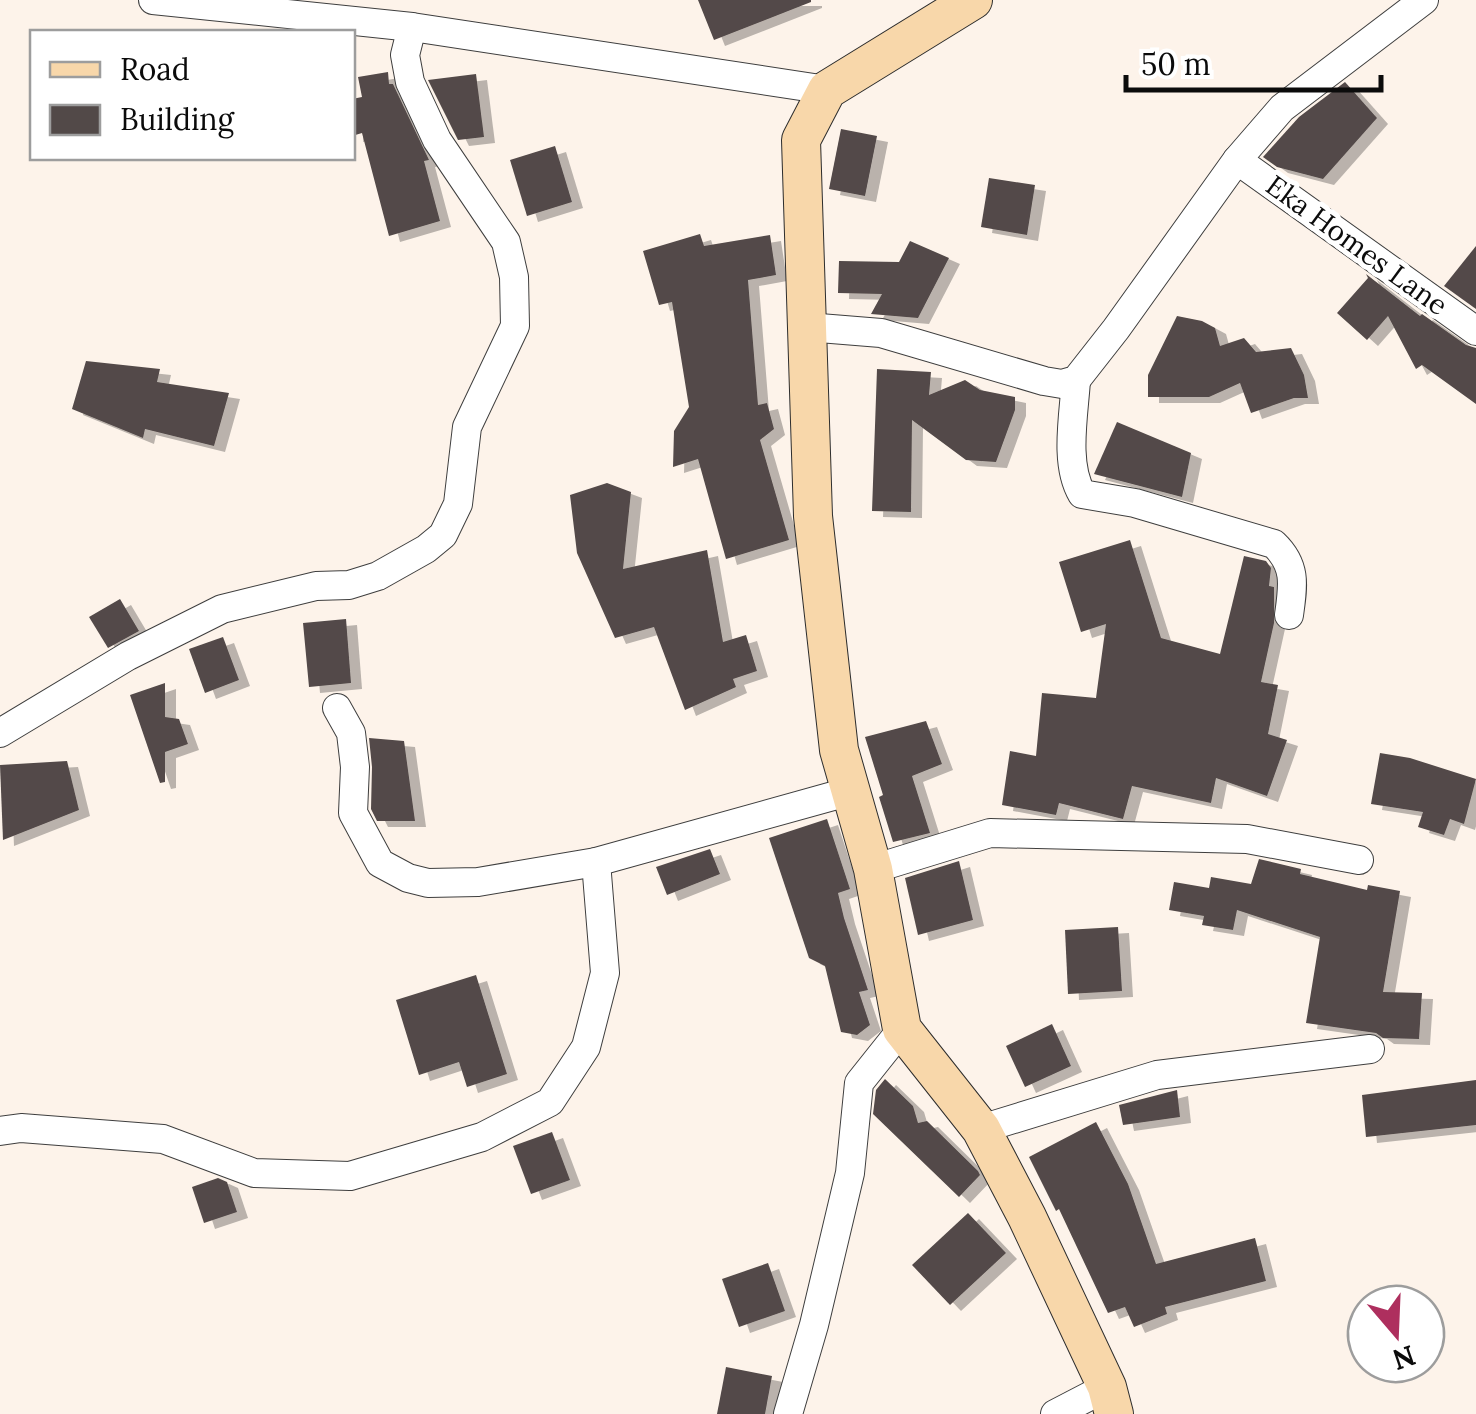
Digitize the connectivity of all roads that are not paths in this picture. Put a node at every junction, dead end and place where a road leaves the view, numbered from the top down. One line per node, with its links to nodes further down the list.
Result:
1 (153, 0): 4 (street)
2 (973, 0): 5 (street)
3 (1424, 0): 6 (street)
4 (412, 27): 5 (street); 12 (street)
5 (827, 90): 7 (street)
6 (1237, 160): 8 (street, Eka Homes Lane); 9 (street)
7 (807, 327): 9 (street); 13 (street)
8 (1476, 330)
9 (1076, 380): 10 (street)
10 (1289, 615)
11 (338, 708): 15 (street)
12 (0, 733)
13 (851, 791): 15 (street); 16 (street)
14 (1360, 860): 16 (street)
15 (596, 862): 20 (street)
16 (874, 869): 17 (street)
17 (902, 1028): 19 (street); 22 (street)
18 (1370, 1049): 19 (street)
19 (981, 1129): 21 (street)
20 (0, 1131)
21 (1110, 1400): 23 (street)
22 (788, 1414)
23 (1055, 1414)

